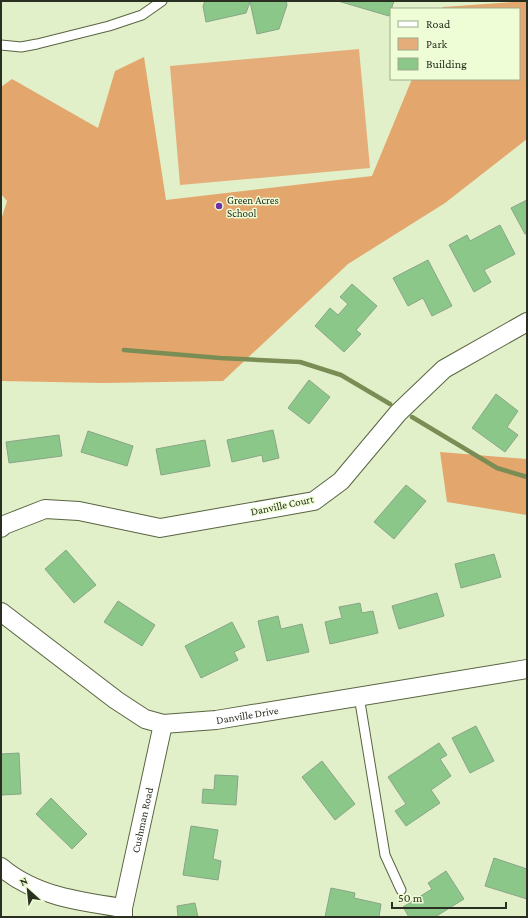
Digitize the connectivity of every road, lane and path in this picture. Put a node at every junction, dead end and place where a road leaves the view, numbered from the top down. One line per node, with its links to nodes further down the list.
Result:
1 (162, 1): 2 (lane)
2 (1, 45)
3 (527, 322): 4 (street, Danville Court)
4 (1, 528)
5 (1, 612): 8 (street, Danville Drive)
6 (527, 669): 7 (street, Danville Drive)
7 (358, 696): 8 (street, Danville Drive); 10 (lane)
8 (163, 724): 11 (street, Cushman Road)
9 (1, 867): 11 (street)
10 (401, 890)
11 (123, 912)

